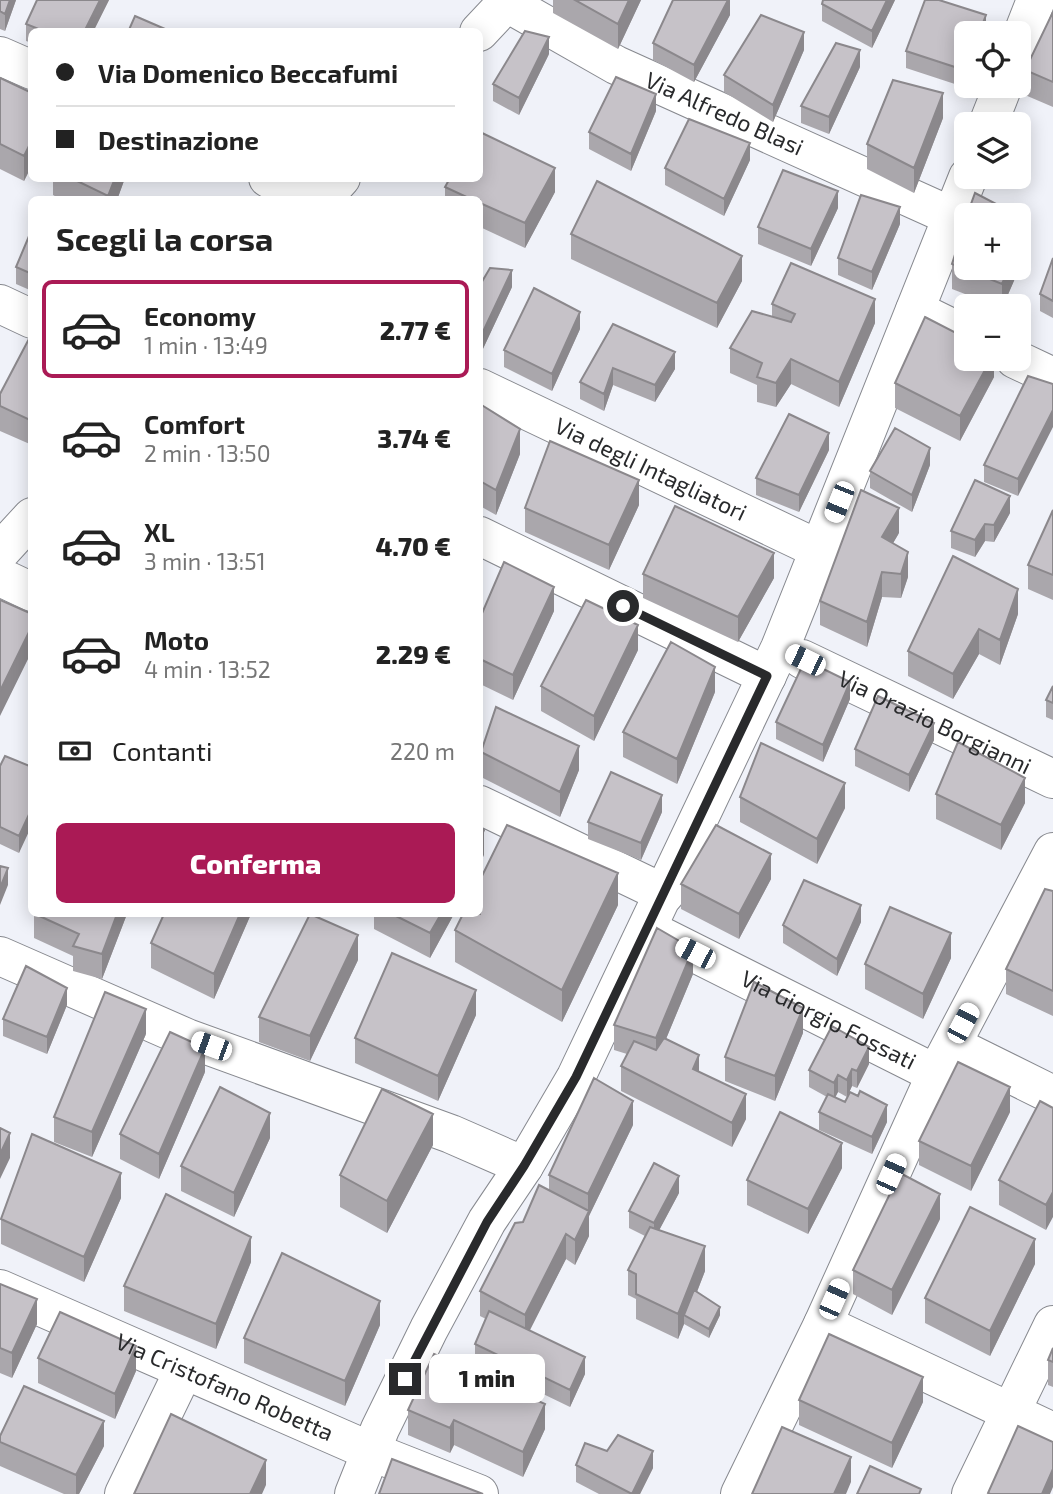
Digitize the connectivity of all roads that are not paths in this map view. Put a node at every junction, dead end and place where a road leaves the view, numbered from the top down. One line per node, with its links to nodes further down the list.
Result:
1 (506, 1): 2 (street); 10 (street, Via Alfredo Blasi)
2 (482, 28)
3 (0, 56): 4 (street)
4 (28, 68)
5 (276, 182): 8 (street)
6 (337, 182): 9 (street)
7 (964, 189): 10 (street)
8 (306, 196)
9 (325, 196)
10 (953, 217): 12 (street)
11 (0, 304): 13 (street)
12 (915, 310): 14 (street); 20 (street)
13 (28, 317)
14 (954, 329)
15 (1031, 366): 16 (street)
16 (1053, 377)
17 (483, 389): 20 (street, Via degli Intagliatori)
18 (28, 521): 21 (street)
19 (483, 537): 24 (street, Via Orazio Borgianni)
20 (820, 550): 24 (street)
21 (0, 552)
22 (0, 577): 23 (street)
23 (28, 590)
24 (773, 662): 25 (street, Via Orazio Borgianni); 28 (street)
25 (1053, 779)
26 (483, 806): 28 (street)
27 (1053, 852): 31 (street)
28 (665, 894): 29 (street)
29 (647, 929): 31 (street, Via Giorgio Fossati); 33 (street)
30 (0, 956): 33 (street)
31 (944, 1059): 32 (street, Via Giorgio Fossati); 35 (street)
32 (1053, 1094)
33 (524, 1166): 40 (street)
34 (0, 1289): 37 (street, Via Cristofano Robetta)
35 (823, 1324): 38 (street); 44 (street)
36 (1053, 1325): 38 (street)
37 (184, 1370): 40 (street, Via Cristofano Robetta); 41 (street)
38 (1011, 1411): 39 (street); 45 (street)
39 (1053, 1432)
40 (370, 1451): 42 (street); 43 (street, Via Cristofano Robetta)
41 (124, 1494)
42 (354, 1494)
43 (479, 1494)
44 (740, 1494)
45 (971, 1494)

